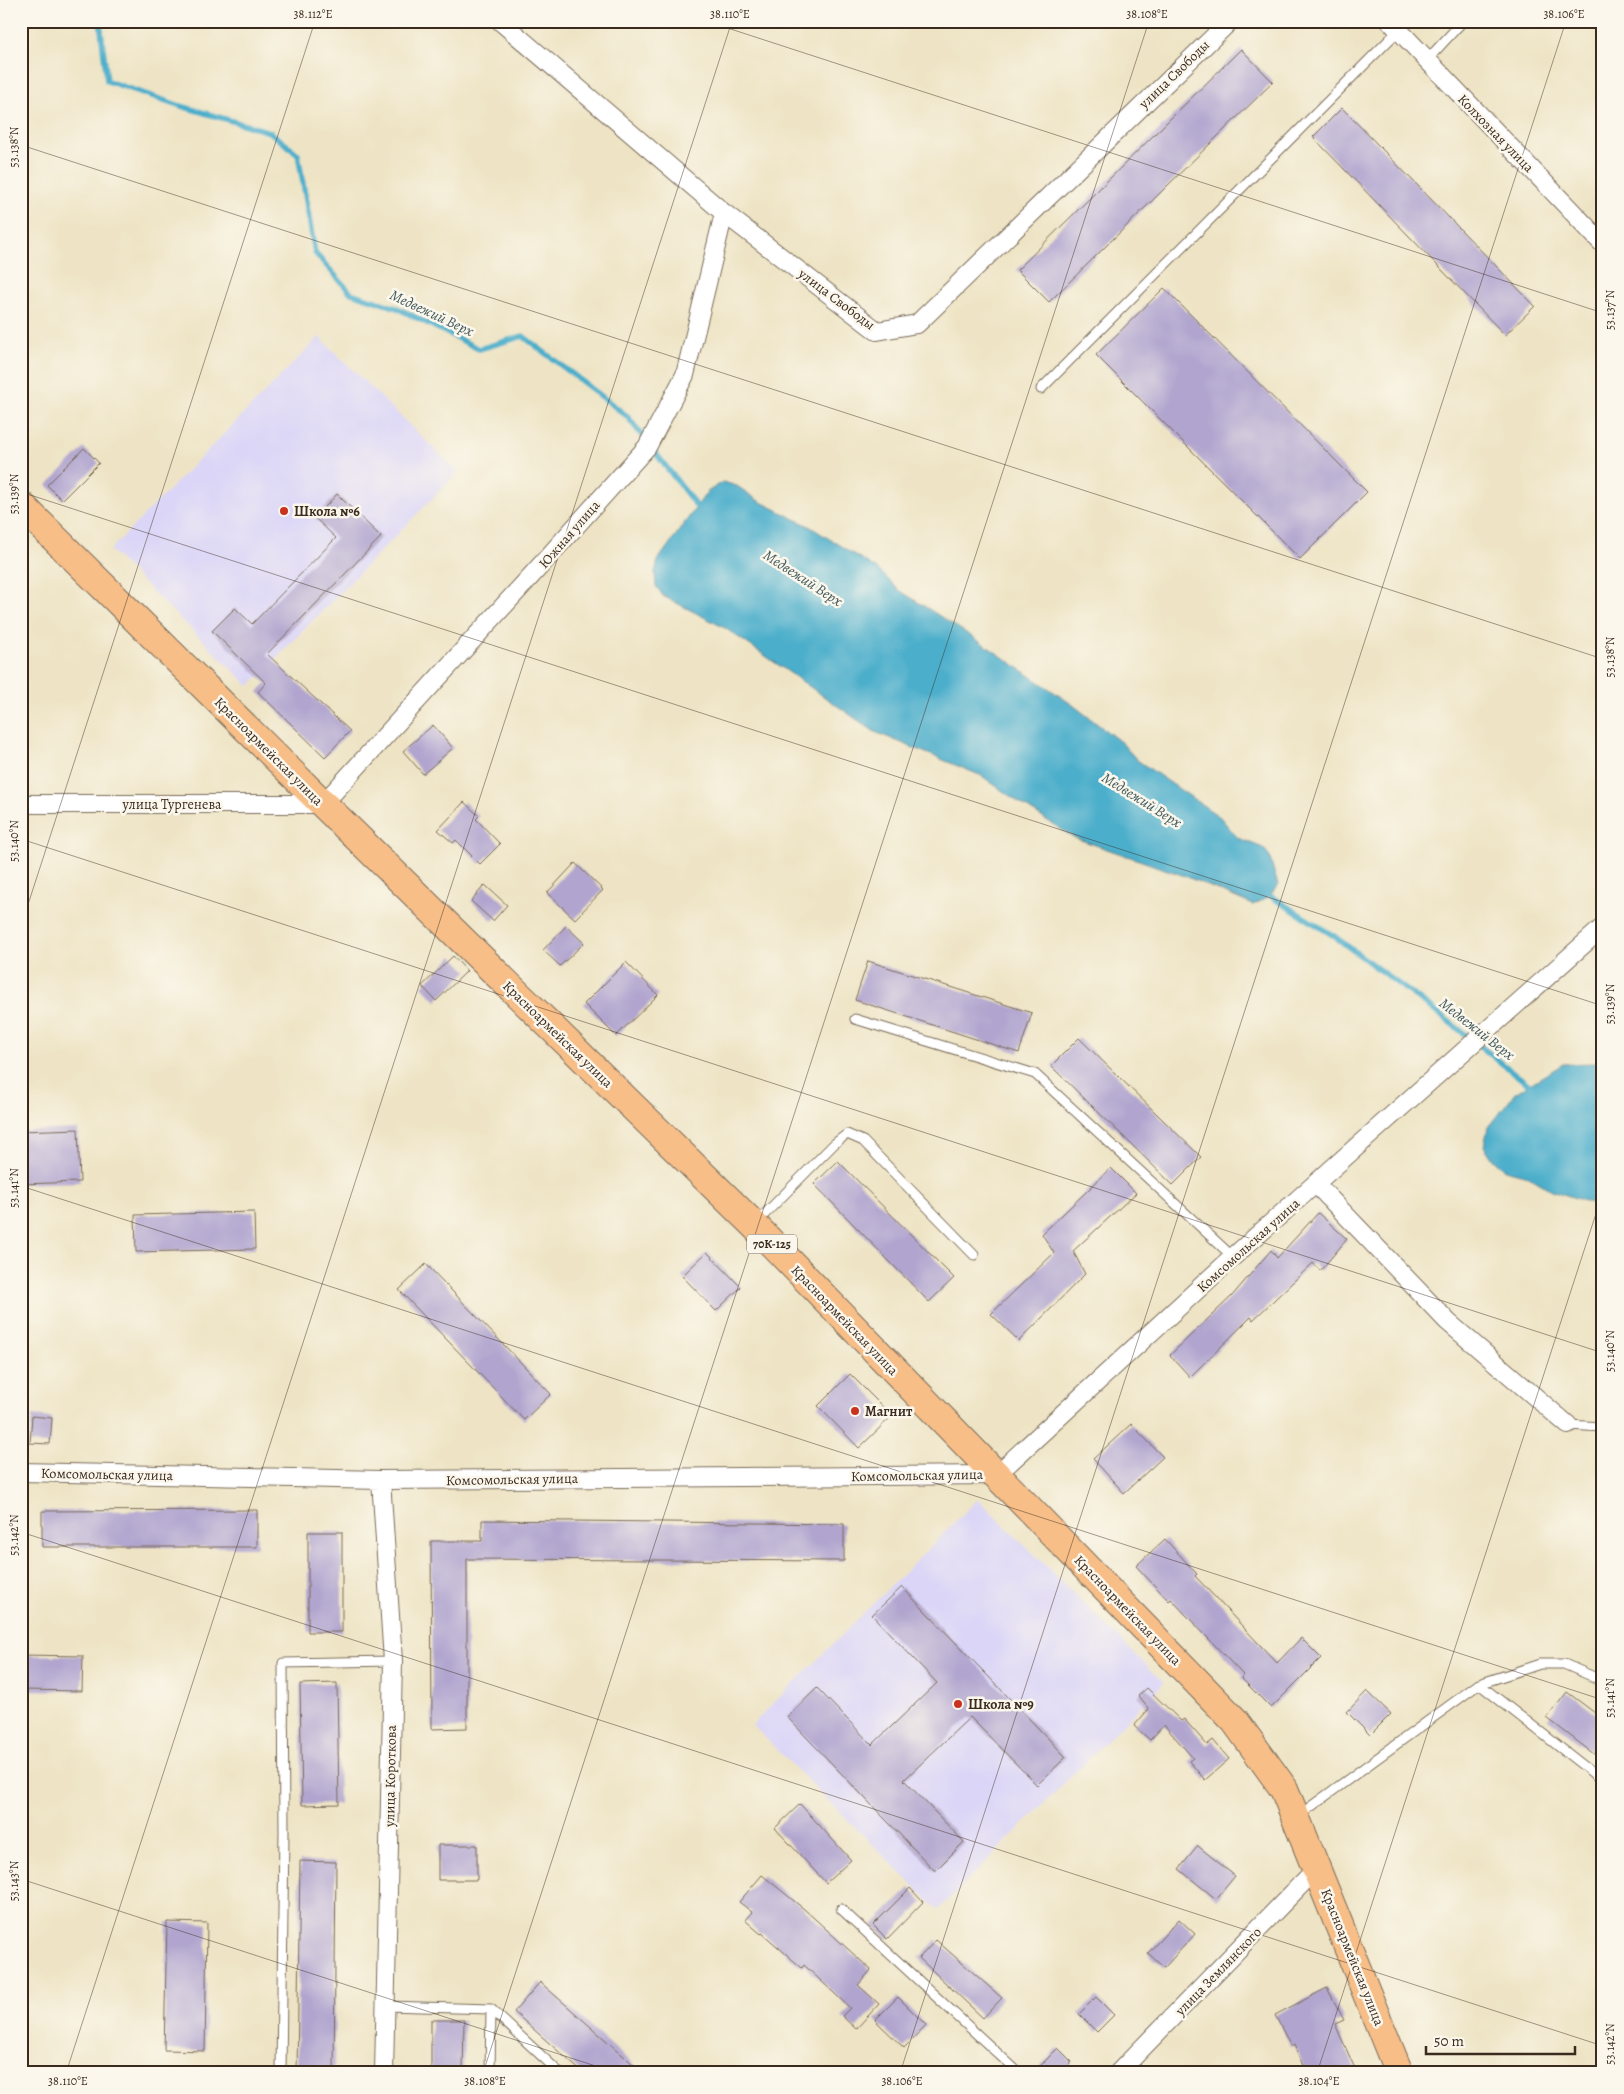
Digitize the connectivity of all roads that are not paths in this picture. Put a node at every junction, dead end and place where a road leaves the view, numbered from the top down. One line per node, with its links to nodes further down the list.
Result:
1 (500, 21): 6 (street, улица Свободы)
2 (1230, 21): 6 (street, улица Свободы)
3 (1463, 21): 5 (lane)
4 (1394, 26): 5 (street, Колхозная улица); 8 (lane)
5 (1427, 60): 7 (street, Колхозная улица)
6 (724, 213): 11 (street, Южная улица)
7 (1603, 244)
8 (1041, 389)
9 (21, 505): 11 (main road, Красноармейская улица / 70К-125)
10 (21, 804): 11 (street, улица Тургенева)
11 (323, 804): 15 (main road, Красноармейская улица / 70К-125)
12 (1603, 927): 14 (street, Комсомольская улица)
13 (855, 1019): 17 (lane)
14 (1316, 1184): 17 (street, Комсомольская улица); 18 (street)
15 (754, 1225): 16 (lane); 21 (main road, Красноармейская улица / 70К-125)
16 (974, 1255)
17 (1233, 1257): 21 (street, Комсомольская улица)
18 (1568, 1425): 19 (lane)
19 (1603, 1427)
20 (21, 1472): 22 (street, Комсомольская улица)
21 (996, 1475): 22 (street, Комсомольская улица); 27 (main road, Красноармейская улица / 70К-125)
22 (381, 1480): 23 (street, улица Короткова)
23 (393, 1662): 30 (street, улица Короткова); 32 (lane)
24 (1603, 1681): 25 (lane)
25 (1479, 1684): 26 (lane); 27 (lane)
26 (1603, 1781)
27 (1296, 1817): 28 (main road, Красноармейская улица / 70К-125)
28 (1317, 1868): 37 (street, улица Землянского); 38 (main road, Красноармейская улица / 70К-125)
29 (841, 1909): 36 (lane)
30 (386, 2006): 31 (lane); 33 (street, улица Короткова)
31 (491, 2009): 34 (lane); 35 (lane)
32 (280, 2073)
33 (384, 2073)
34 (490, 2073)
35 (560, 2073)
36 (1019, 2073)
37 (1118, 2073)
38 (1399, 2073)

